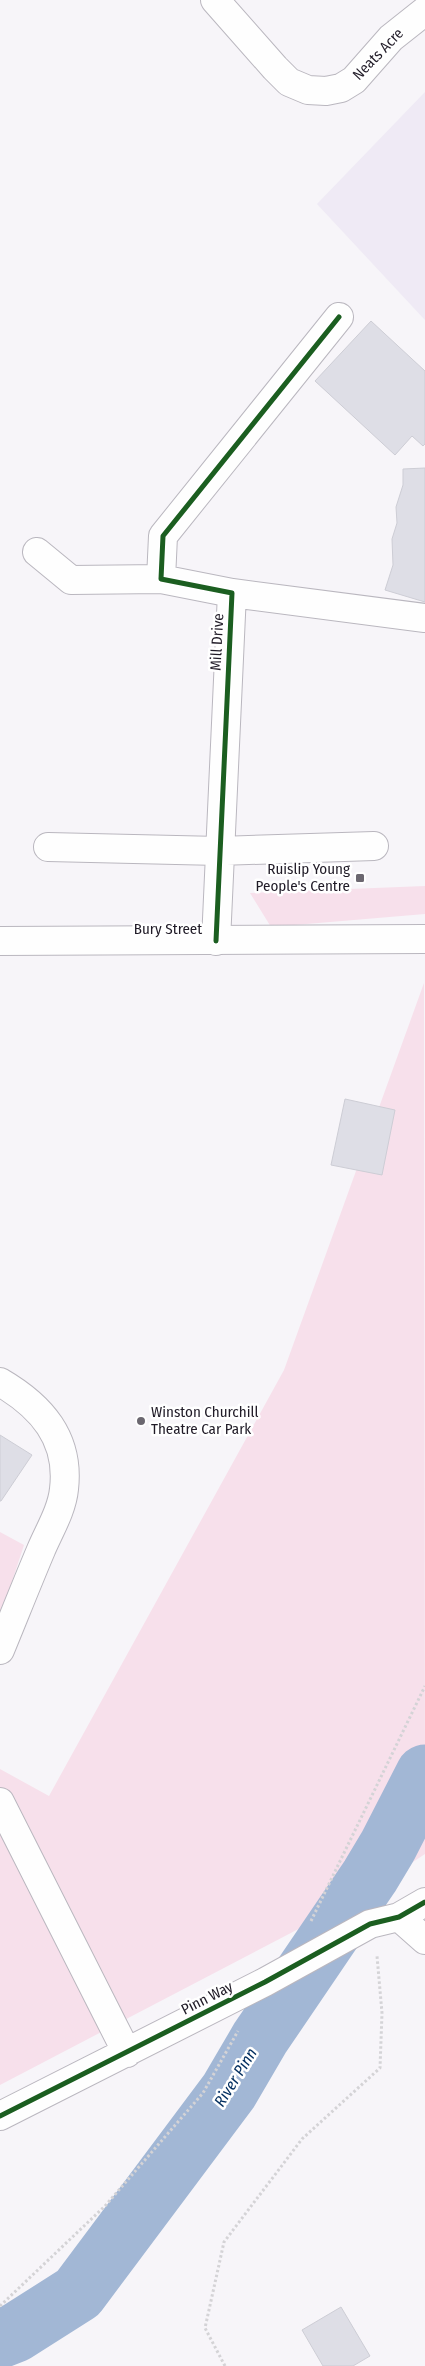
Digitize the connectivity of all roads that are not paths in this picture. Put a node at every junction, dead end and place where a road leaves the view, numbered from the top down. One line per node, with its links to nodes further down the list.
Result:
1 (215, 0): 2 (street, Neats Acre)
2 (425, 11)
3 (339, 316): 5 (street)
4 (36, 552): 5 (street, Mill Drive)
5 (161, 579): 6 (street, Mill Drive)
6 (232, 593): 7 (street, Mill Drive); 10 (street, Mill Drive)
7 (425, 618)
8 (374, 846): 10 (street)
9 (48, 847): 10 (street)
10 (220, 851): 13 (street, Mill Drive)
11 (425, 939): 13 (street, Bury Street)
12 (0, 941): 13 (street, Bury Street)
13 (216, 941)
14 (0, 1382): 15 (street)
15 (0, 1650)
16 (0, 1802): 20 (street)
17 (425, 1902): 18 (street, Pinn Way)
18 (381, 1921): 19 (street); 20 (street, Pinn Way)
19 (425, 1940)
20 (127, 2053): 21 (street, Pinn Way)
21 (0, 2116)

